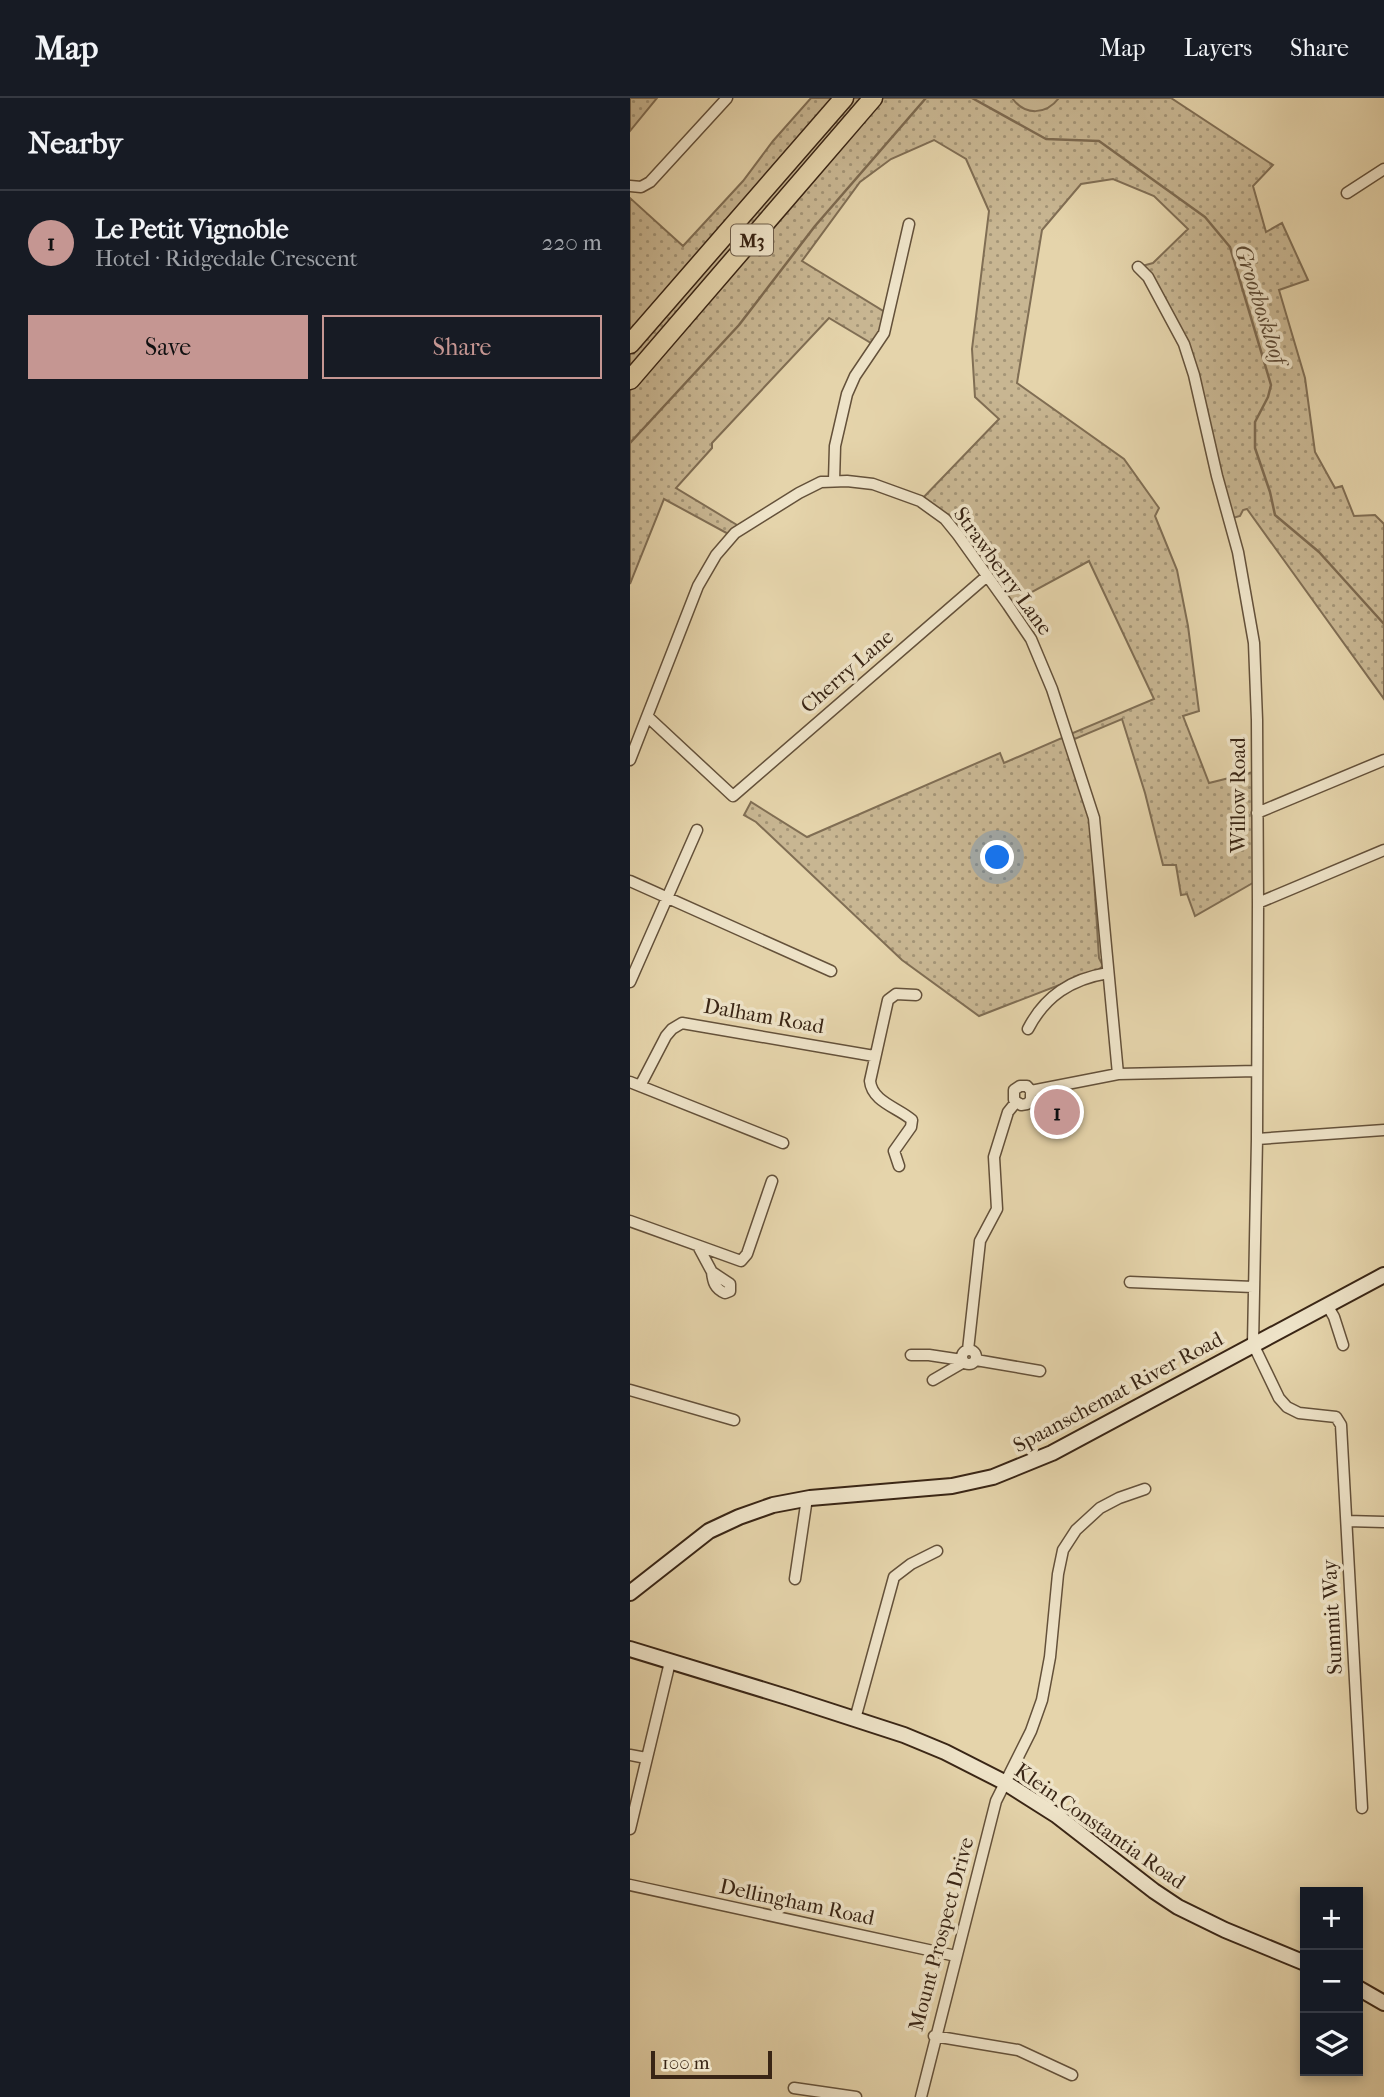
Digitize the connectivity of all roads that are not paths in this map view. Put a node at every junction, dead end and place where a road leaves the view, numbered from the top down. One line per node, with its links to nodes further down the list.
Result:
1 (727, 98): 5 (street)
2 (844, 98): 9 (highway, M3)
3 (873, 98): 10 (highway, M3)
4 (1384, 169): 6 (street)
5 (630, 186)
6 (1347, 193)
7 (909, 224): 11 (street)
8 (1138, 267): 16 (street, Willow Road)
9 (630, 344)
10 (630, 380)
11 (834, 481): 12 (street, Strawberry Lane); 13 (street, Strawberry Lane)
12 (987, 576): 13 (street, Cherry Lane); 23 (street, Strawberry Lane)
13 (648, 717): 14 (street, Strawberry Lane)
14 (630, 760)
15 (1384, 760): 16 (street)
16 (1257, 813): 21 (street, Willow Road)
17 (697, 830): 20 (street)
18 (1384, 849): 21 (street)
19 (630, 881): 20 (street)
20 (668, 898): 22 (street); 24 (street)
21 (1258, 903): 28 (street, Willow Road)
22 (831, 971)
23 (1108, 973): 26 (street); 29 (street, Strawberry Lane)
24 (630, 982)
25 (916, 995): 27 (street)
26 (1028, 1029)
27 (874, 1056): 31 (street, Dalham Road); 35 (street)
28 (1257, 1070): 29 (street); 33 (street, Willow Road)
29 (1118, 1074): 47 (street)
30 (630, 1082): 31 (street)
31 (640, 1086): 34 (street)
32 (1384, 1130): 33 (street)
33 (1257, 1139): 42 (street, Willow Road)
34 (783, 1143)
35 (899, 1166)
36 (772, 1181): 38 (street)
37 (630, 1221): 38 (street)
38 (698, 1246): 39 (street)
39 (712, 1272)
40 (1384, 1275): 43 (main road, Spaanschemat River Road)
41 (1130, 1282): 42 (street)
42 (1253, 1287): 44 (street, Willow Road)
43 (1327, 1305): 44 (main road, Spaanschemat River Road); 45 (street)
44 (1253, 1344): 53 (main road, Spaanschemat River Road); 54 (street, Summit Way)
45 (1343, 1345)
46 (911, 1355): 47 (street)
47 (965, 1357): 48 (street); 49 (street)
48 (1040, 1370)
49 (933, 1380)
50 (630, 1390): 51 (street)
51 (734, 1420)
52 (1144, 1489): 64 (street, Mount Prospect Drive)
53 (807, 1499): 57 (street); 58 (main road, Spaanschemat River Road)
54 (1347, 1521): 55 (street); 65 (street, Summit Way)
55 (1384, 1522)
56 (937, 1551): 61 (street)
57 (795, 1579)
58 (630, 1593)
59 (630, 1649): 60 (main road, Klein Constantia Road)
60 (670, 1662): 61 (main road, Klein Constantia Road); 63 (street)
61 (855, 1719): 64 (main road, Klein Constantia Road)
62 (630, 1755): 63 (street)
63 (646, 1758): 66 (street)
64 (1003, 1783): 68 (street, Mount Prospect Drive); 69 (main road, Klein Constantia Road)
65 (1362, 1808)
66 (630, 1829)
67 (630, 1885): 68 (street, Dellingham Road)
68 (956, 1956): 72 (street, Mount Prospect Drive)
69 (1300, 1961)
70 (1363, 1990): 71 (main road)
71 (1384, 2003)
72 (934, 2036): 73 (street); 76 (street, Mount Prospect Drive)
73 (1072, 2075)
74 (794, 2088): 75 (street)
75 (856, 2097)
76 (921, 2097)

